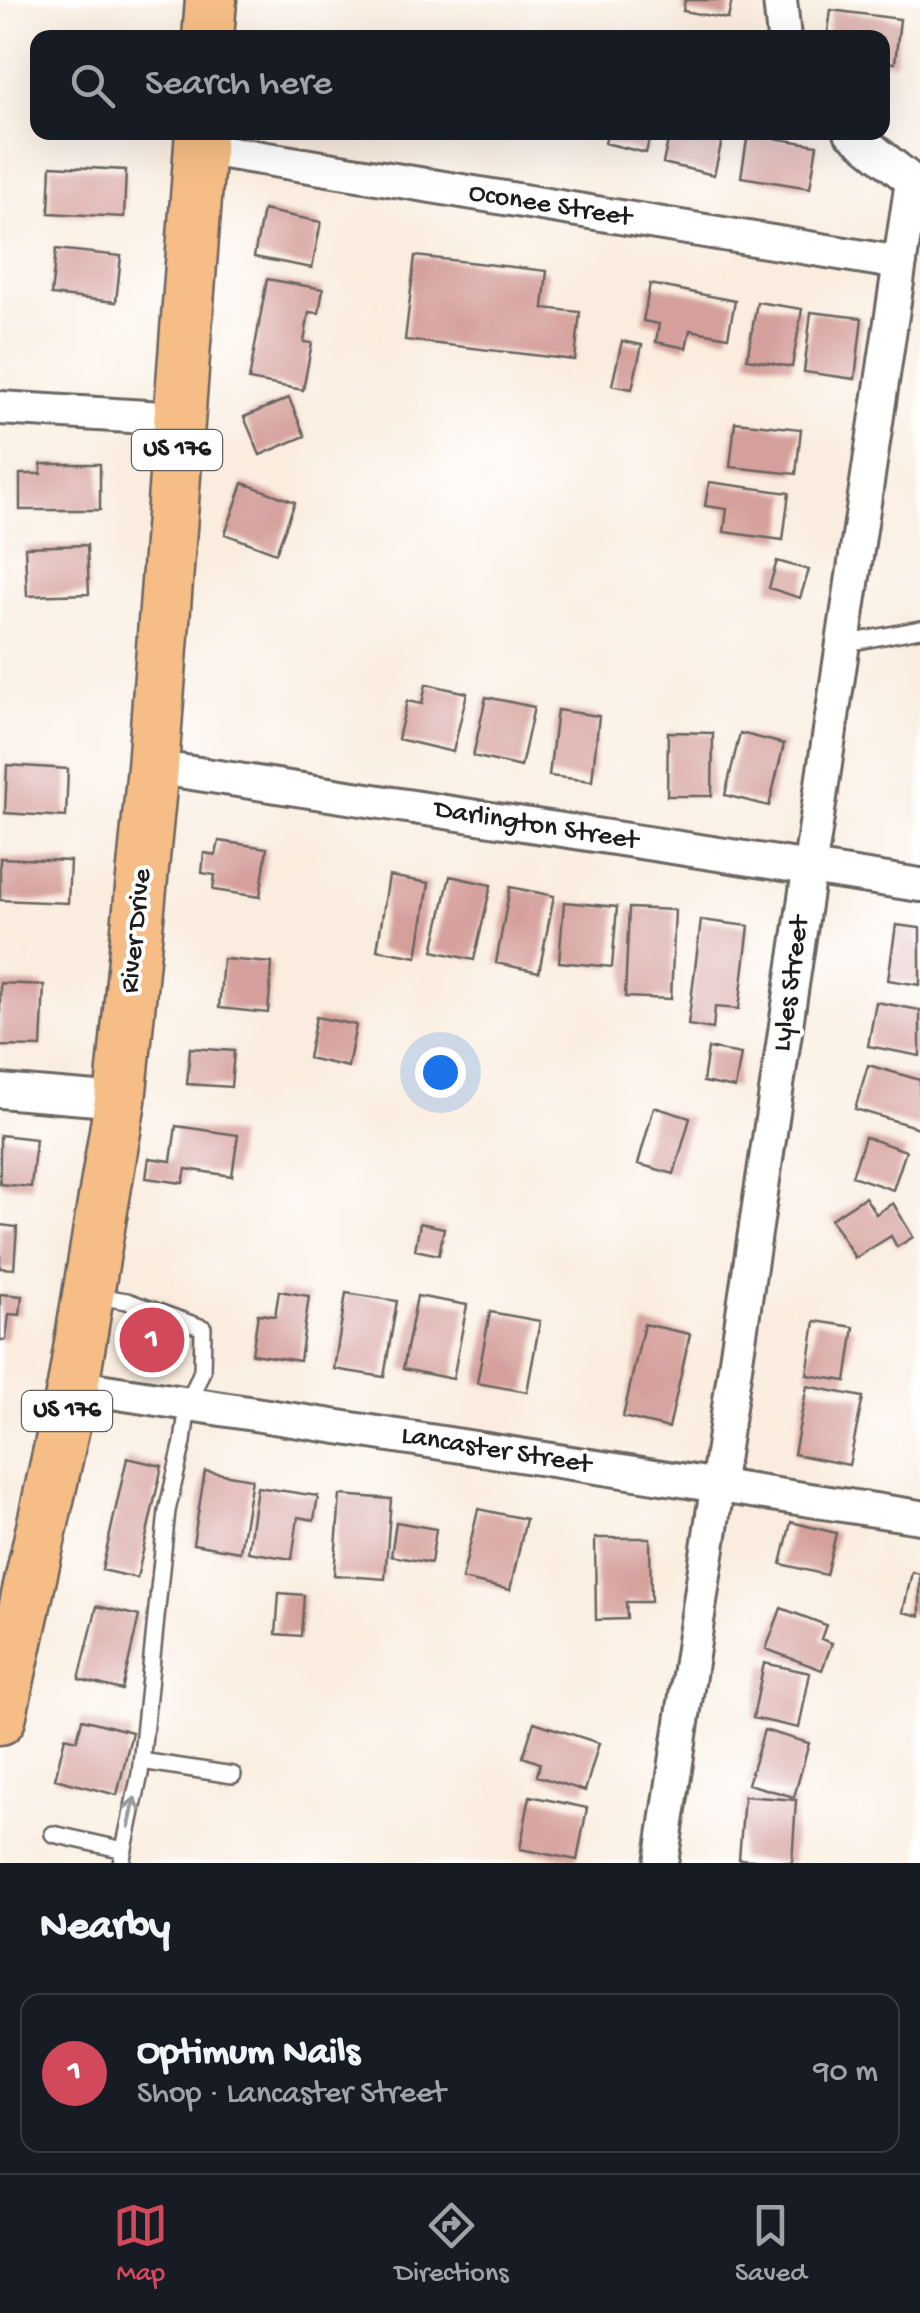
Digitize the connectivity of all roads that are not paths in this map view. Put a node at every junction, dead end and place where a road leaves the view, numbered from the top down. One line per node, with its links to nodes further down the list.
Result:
1 (211, 0): 3 (main road)
2 (780, 0): 4 (street)
3 (209, 30)
4 (783, 30)
5 (200, 140): 7 (street, Oconee Street); 9 (main road, River Drive / US 176)
6 (861, 140): 7 (street, Lyles Street)
7 (907, 258): 11 (street, Lyles Street)
8 (0, 408): 9 (street)
9 (179, 419): 12 (main road, River Drive / US 176)
10 (920, 629): 11 (lane)
11 (842, 644): 13 (street, Lyles Street)
12 (153, 767): 13 (street, Darlington Street); 16 (main road, River Drive / US 176)
13 (809, 868): 14 (street, Darlington Street); 20 (street, Lyles Street)
14 (920, 885)
15 (0, 1091): 16 (street)
16 (120, 1101): 17 (main road, River Drive / US 176)
17 (87, 1295): 18 (main road, River Drive / US 176); 19 (lane)
18 (73, 1386): 19 (street, Lancaster Street); 22 (main road, River Drive / US 176)
19 (188, 1404): 20 (street, Lancaster Street); 23 (lane)
20 (717, 1485): 21 (street, Lancaster Street); 27 (street, Lyles Street)
21 (920, 1516)
22 (0, 1719)
23 (142, 1760): 24 (lane); 26 (lane, one-way to 23)
24 (233, 1775)
25 (53, 1834): 26 (lane)
26 (122, 1856)
27 (661, 1863)

